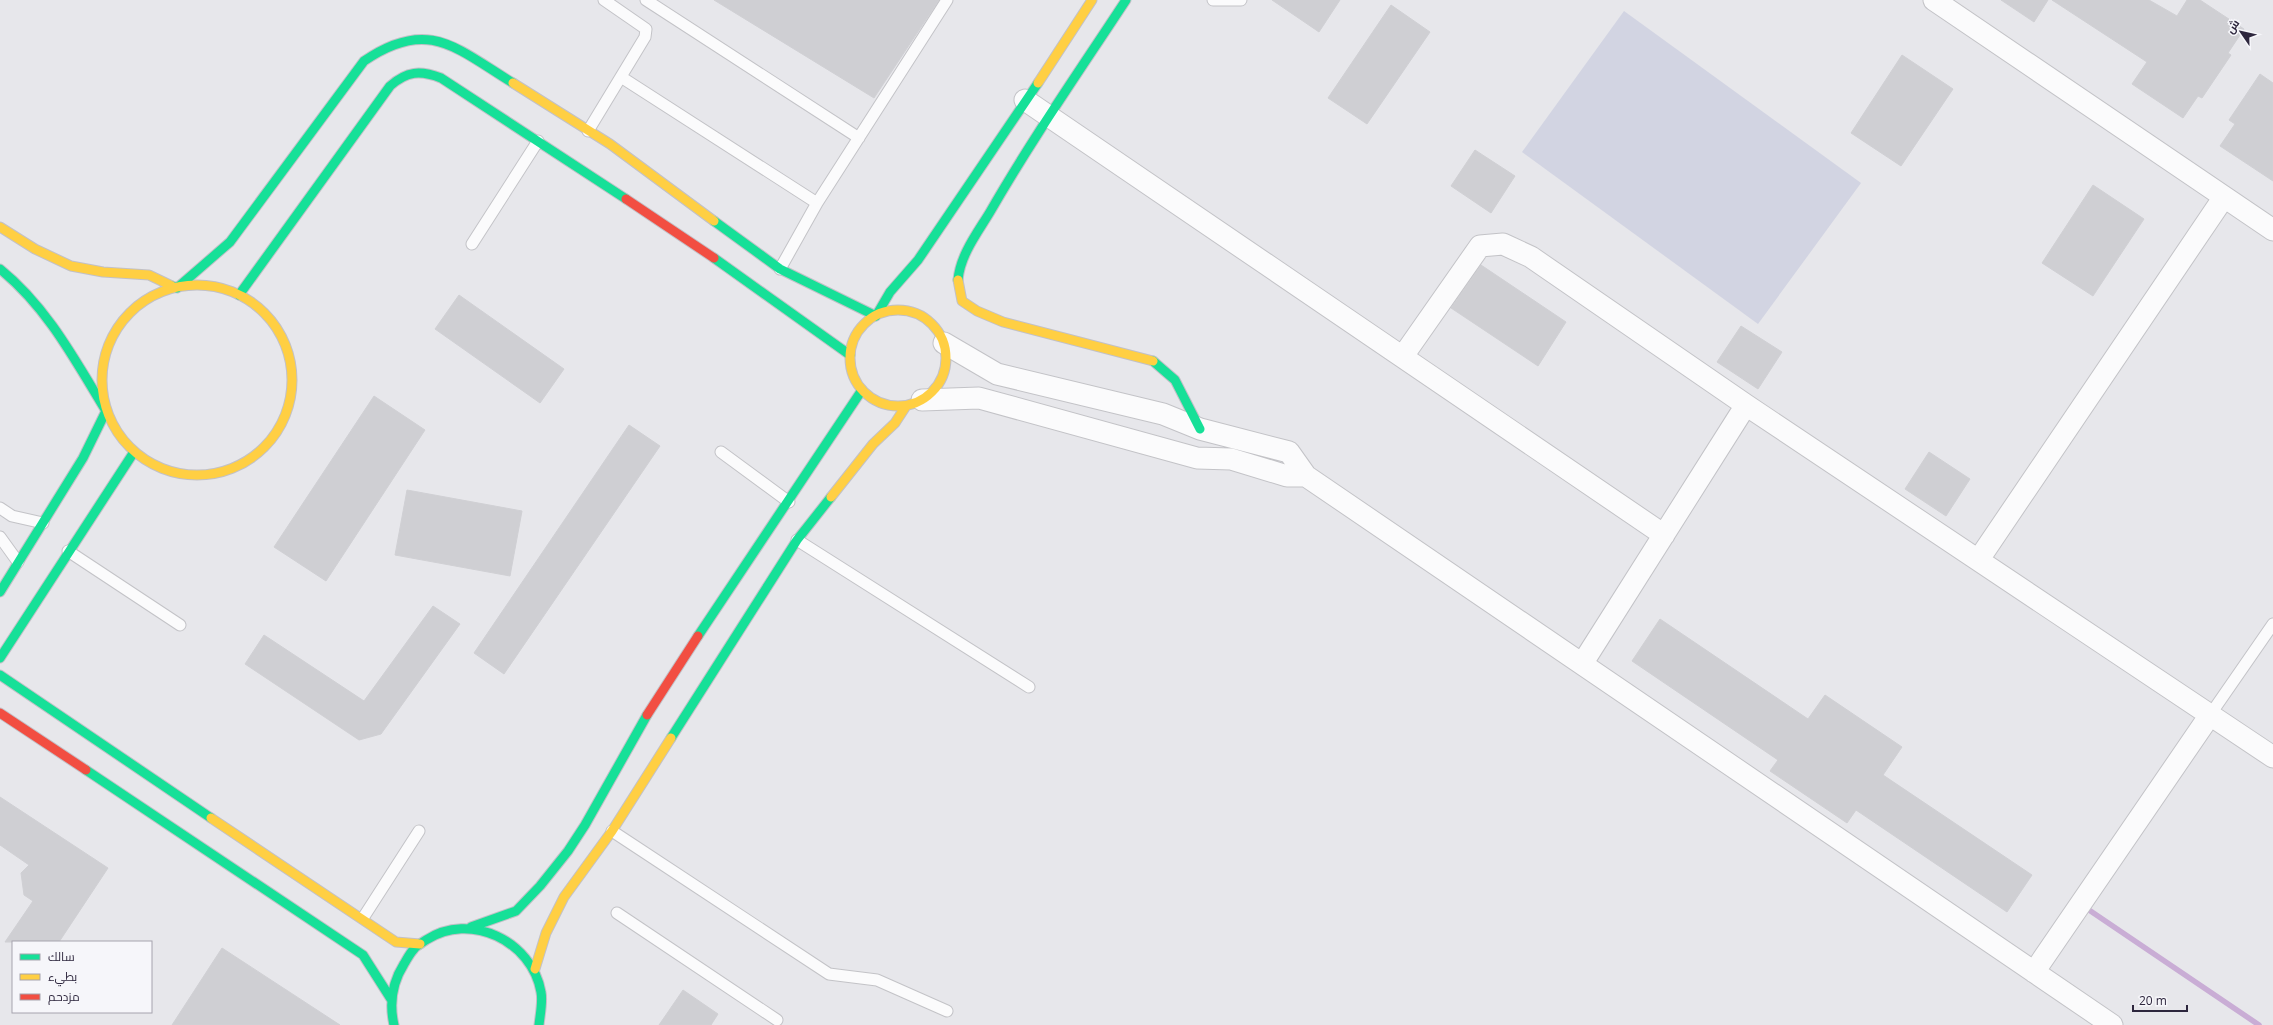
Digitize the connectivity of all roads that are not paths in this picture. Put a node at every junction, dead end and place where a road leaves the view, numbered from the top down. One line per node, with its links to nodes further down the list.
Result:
1 (604, 0): 9 (lane)
2 (646, 0): 13 (lane)
3 (947, 0): 13 (lane)
4 (1092, 0): 10 (street)
5 (1126, 0): 11 (street)
6 (1213, 0): 7 (lane)
7 (1241, 0)
8 (1934, 0): 15 (street)
9 (621, 77): 12 (lane); 16 (lane)
10 (1025, 100): 11 (street); 24 (street)
11 (1048, 117): 27 (street); 32 (street)
12 (588, 130): 21 (street); 22 (street)
13 (859, 138): 16 (lane)
14 (538, 142): 19 (lane); 23 (street); 26 (street)
15 (2224, 197): 18 (street); 44 (street)
16 (817, 203): 21 (lane)
17 (0, 227): 22 (street)
18 (2273, 230)
19 (472, 244)
20 (0, 268): 31 (street)
21 (780, 269): 24 (street)
22 (177, 288): 23 (street); 31 (street)
23 (239, 295): 33 (street)
24 (876, 316): 25 (street); 26 (street)
25 (944, 343): 29 (street); 32 (street)
26 (850, 355): 28 (street)
27 (1403, 356): 30 (street); 40 (street)
28 (862, 390): 29 (street); 37 (street)
29 (914, 403): 35 (street); 42 (street)
30 (1746, 405): 40 (street); 44 (street)
31 (106, 411): 33 (street); 39 (street)
32 (1200, 429): 35 (street); 36 (street)
33 (134, 452): 43 (street)
34 (721, 452): 37 (lane)
35 (1197, 458): 36 (street)
36 (1306, 476): 50 (street)
37 (789, 502): 60 (street)
38 (0, 508): 39 (lane)
39 (43, 523): 45 (street)
40 (1664, 535): 50 (street)
41 (0, 537): 45 (lane)
42 (797, 540): 52 (lane); 57 (street)
43 (68, 551): 48 (lane); 49 (street)
44 (1979, 559): 54 (street)
45 (18, 562): 46 (street)
46 (0, 592)
47 (2273, 624): 54 (lane)
48 (180, 625)
49 (0, 658)
50 (1582, 664): 63 (street)
51 (0, 675): 59 (street)
52 (1029, 687)
53 (0, 713): 64 (street)
54 (2210, 715): 55 (street); 63 (street)
55 (2273, 757)
56 (419, 831): 59 (lane)
57 (612, 831): 62 (street); 65 (lane)
58 (617, 913): 66 (lane)
59 (363, 918): 61 (street)
60 (471, 927): 61 (street); 62 (street)
61 (420, 944): 64 (street)
62 (535, 969): 67 (street)
63 (2034, 972): 69 (street)
64 (391, 999): 68 (street)
65 (947, 1011)
66 (777, 1020)
67 (540, 1024)
68 (394, 1025)
69 (2112, 1025)

